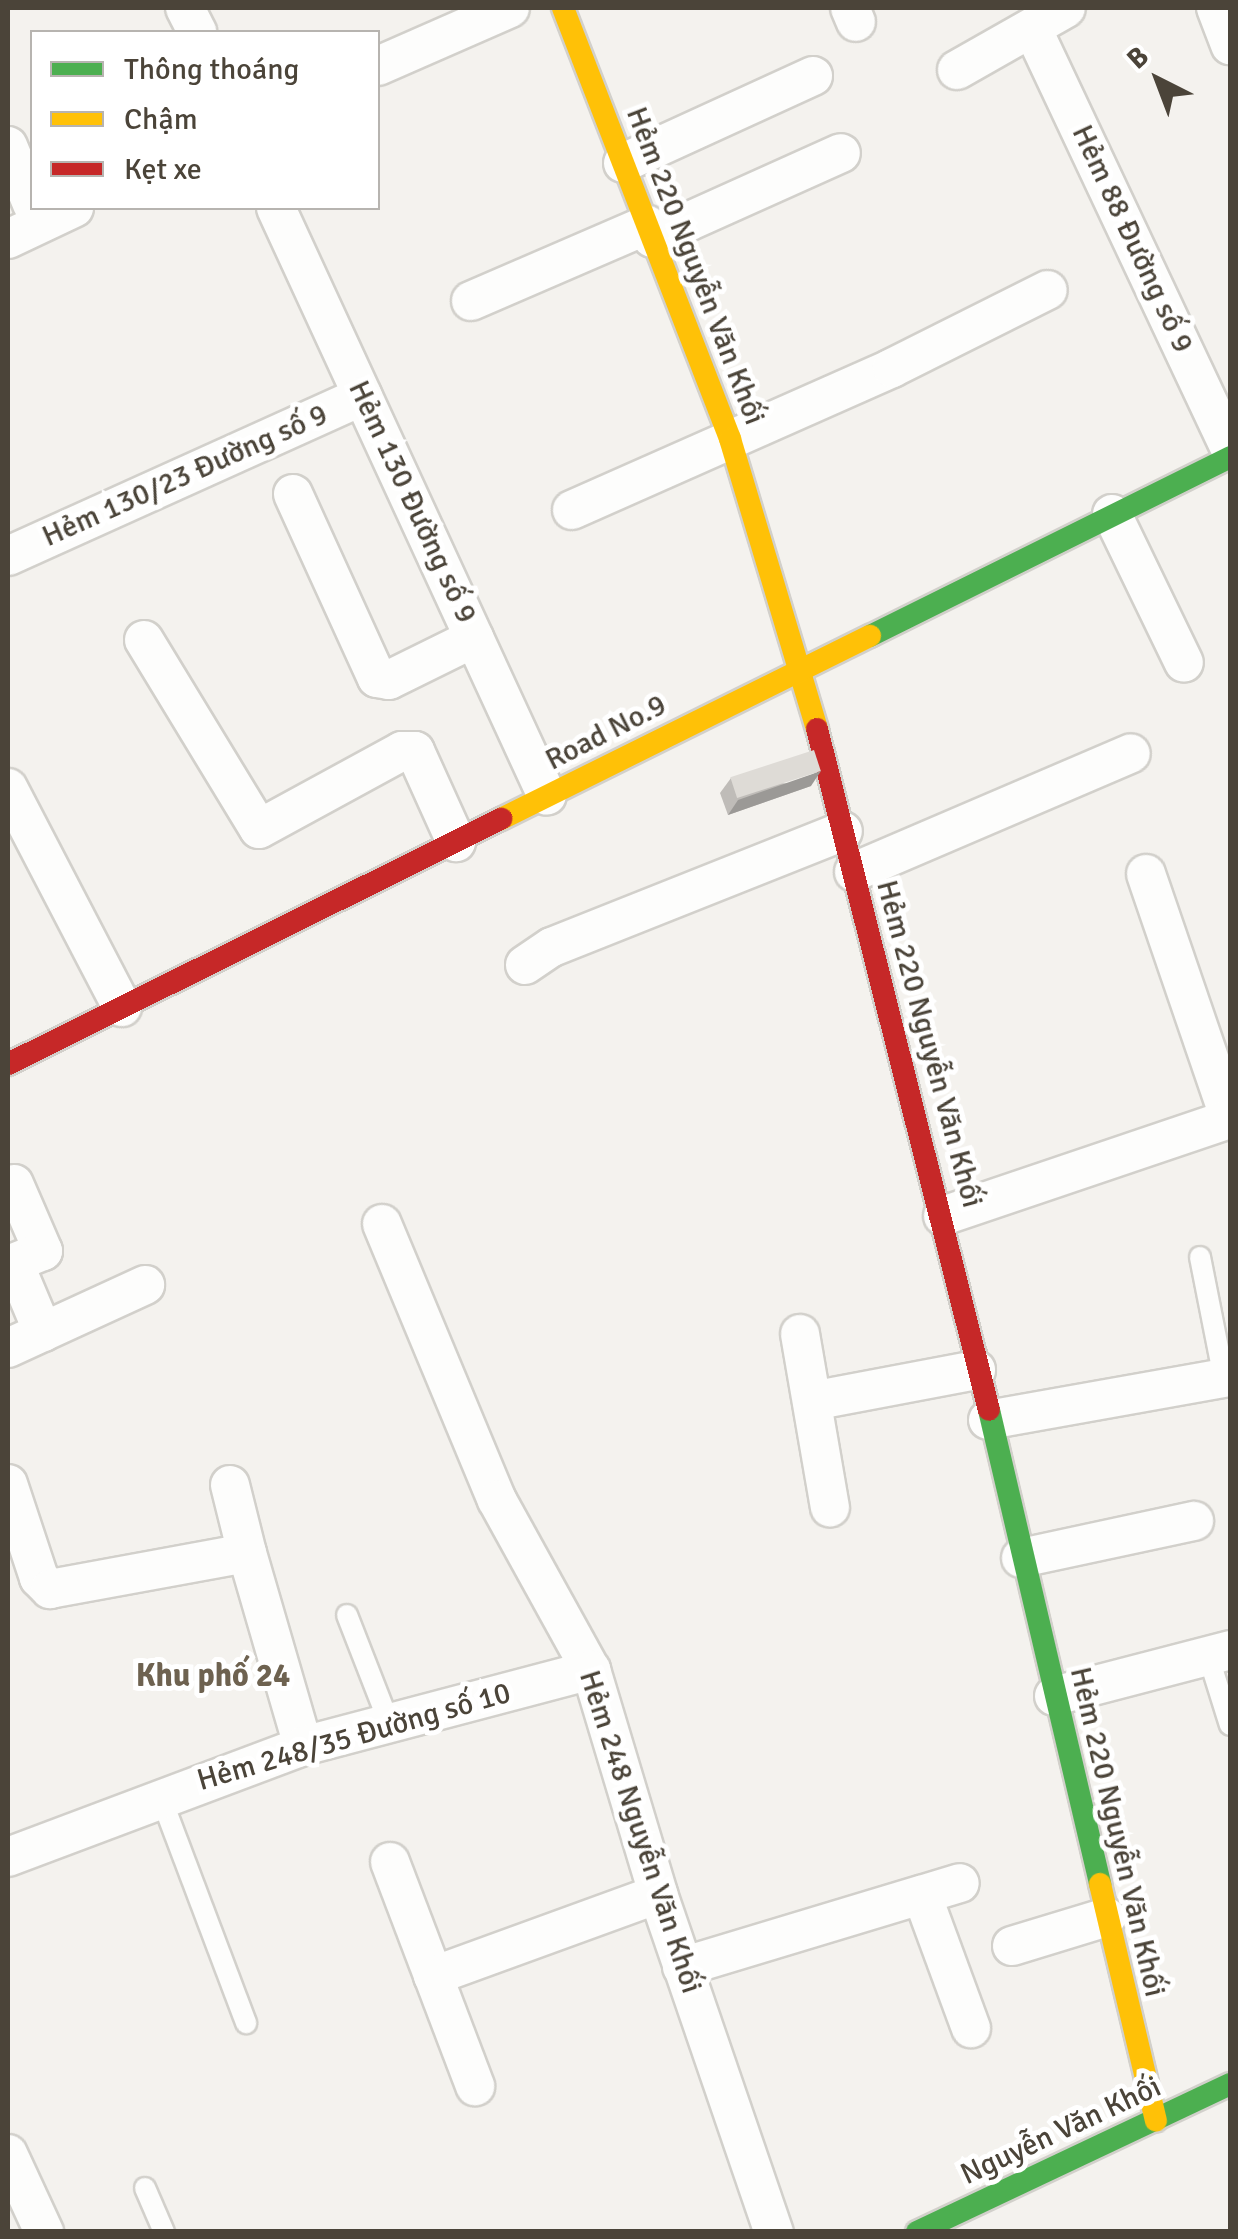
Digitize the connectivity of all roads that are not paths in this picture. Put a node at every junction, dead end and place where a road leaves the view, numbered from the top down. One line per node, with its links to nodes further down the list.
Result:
1 (510, 8): 7 (street)
2 (563, 8): 12 (street, Hẻm 220 Nguyễn Văn Khối)
3 (1066, 8): 5 (street)
4 (1216, 8): 6 (street)
5 (1033, 30): 8 (street); 20 (street, Hẻm 88 Đường số 9)
6 (1230, 45)
7 (380, 65)
8 (957, 70)
9 (813, 76): 12 (street)
10 (8, 146): 13 (street)
11 (840, 153): 15 (street)
12 (623, 163): 15 (street, Hẻm 220 Nguyễn Văn Khối)
13 (30, 197)
14 (277, 210): 18 (street, Hẻm 130 Đường số 9)
15 (650, 232): 17 (street); 19 (street, Hẻm 220 Nguyễn Văn Khối)
16 (1048, 290): 19 (street)
17 (471, 300)
18 (363, 396): 25 (street, Hẻm 130/23 Đường số 9); 26 (street, Hẻm 130 Đường số 9)
19 (730, 439): 23 (street); 29 (street, Hẻm 220 Nguyễn Văn Khối)
20 (1230, 448)
21 (1230, 456): 24 (street, Road No.9)
22 (292, 494): 26 (street)
23 (572, 510)
24 (1112, 514): 28 (street); 29 (street, Road No.9)
25 (8, 556)
26 (474, 638): 32 (street, Hẻm 130 Đường số 9)
27 (144, 640): 34 (street)
28 (1184, 663)
29 (801, 669): 32 (street, Road No.9); 33 (street, Hẻm 220 Nguyễn Văn Khối)
30 (1131, 753): 35 (street)
31 (8, 788): 38 (street)
32 (547, 796): 34 (street, Road No.9)
33 (843, 831): 35 (street, Hẻm 220 Nguyễn Văn Khối); 37 (street)
34 (456, 842): 38 (street, Road No.9)
35 (854, 872): 42 (street, Hẻm 220 Nguyễn Văn Khối)
36 (1146, 874): 40 (street)
37 (524, 965)
38 (122, 1007): 39 (street, Road No.9)
39 (8, 1064)
40 (1230, 1120): 42 (street)
41 (14, 1184): 46 (street)
42 (943, 1216): 49 (street, Hẻm 220 Nguyễn Văn Khối)
43 (382, 1224): 61 (street, Hẻm 248 Nguyễn Văn Khối)
44 (1200, 1257): 50 (lane)
45 (144, 1285): 46 (street)
46 (43, 1332): 48 (street)
47 (800, 1334): 51 (street)
48 (8, 1348)
49 (976, 1370): 51 (street); 52 (street, Hẻm 220 Nguyễn Văn Khối)
50 (1227, 1378): 52 (street)
51 (812, 1401): 55 (street)
52 (988, 1420): 58 (street, Hẻm 220 Nguyễn Văn Khối)
53 (8, 1484): 57 (street)
54 (230, 1484): 57 (street)
55 (830, 1507)
56 (1194, 1522): 58 (street)
57 (247, 1553): 65 (street)
58 (1021, 1558): 62 (street, Hẻm 220 Nguyễn Văn Khối)
59 (347, 1615): 63 (lane)
60 (1219, 1652): 62 (street); 64 (lane)
61 (591, 1670): 63 (street, Hẻm 248/35 Đường số 10); 70 (street, Hẻm 248 Nguyễn Văn Khối)
62 (1054, 1696): 72 (street, Hẻm 220 Nguyễn Văn Khối)
63 (389, 1723): 65 (street, Hẻm 248/35 Đường số 10)
64 (1230, 1725)
65 (303, 1746): 66 (street, Hẻm 248/35 Đường số 10)
66 (160, 1796): 67 (street, Hẻm 248/35 Đường số 10); 76 (lane)
67 (8, 1858)
68 (390, 1862): 75 (street)
69 (960, 1883): 71 (street)
70 (658, 1894): 74 (street, Hẻm 248 Nguyễn Văn Khối); 75 (street)
71 (922, 1894): 74 (street); 77 (street)
72 (1106, 1917): 73 (street); 80 (street, Hẻm 220 Nguyễn Văn Khối)
73 (1012, 1946)
74 (682, 1967): 85 (street, Hẻm 248 Nguyễn Văn Khối)
75 (433, 1976): 79 (street)
76 (246, 2023)
77 (971, 2028)
78 (1230, 2084): 80 (street, Nguyễn Văn Khối)
79 (475, 2086)
80 (1156, 2120): 86 (street, Nguyễn Văn Khối)
81 (8, 2154): 83 (street)
82 (144, 2188): 84 (lane)
83 (44, 2232)
84 (164, 2232)
85 (774, 2232)
86 (917, 2232)

